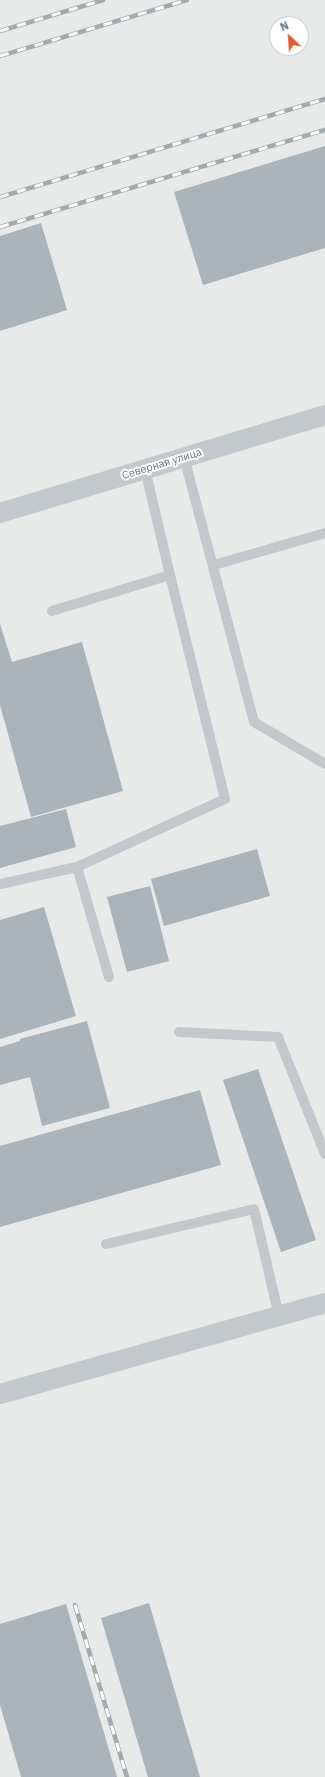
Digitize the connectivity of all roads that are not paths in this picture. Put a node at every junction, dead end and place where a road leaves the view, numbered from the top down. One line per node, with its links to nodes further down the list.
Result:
1 (325, 414): 2 (street, Северная улица)
2 (184, 457): 3 (street, Северная улица); 6 (lane)
3 (145, 469): 4 (street, Северная улица); 7 (lane)
4 (0, 513)
5 (325, 533): 6 (lane)
6 (214, 565): 9 (lane)
7 (170, 575): 8 (lane); 10 (lane)
8 (52, 611)
9 (325, 764)
10 (77, 867): 11 (lane); 12 (lane)
11 (0, 884)
12 (109, 977)
13 (179, 1032): 14 (lane)
14 (325, 1154)
15 (106, 1244): 17 (lane)
16 (325, 1302): 17 (street)
17 (279, 1316): 18 (street)
18 (0, 1394)

